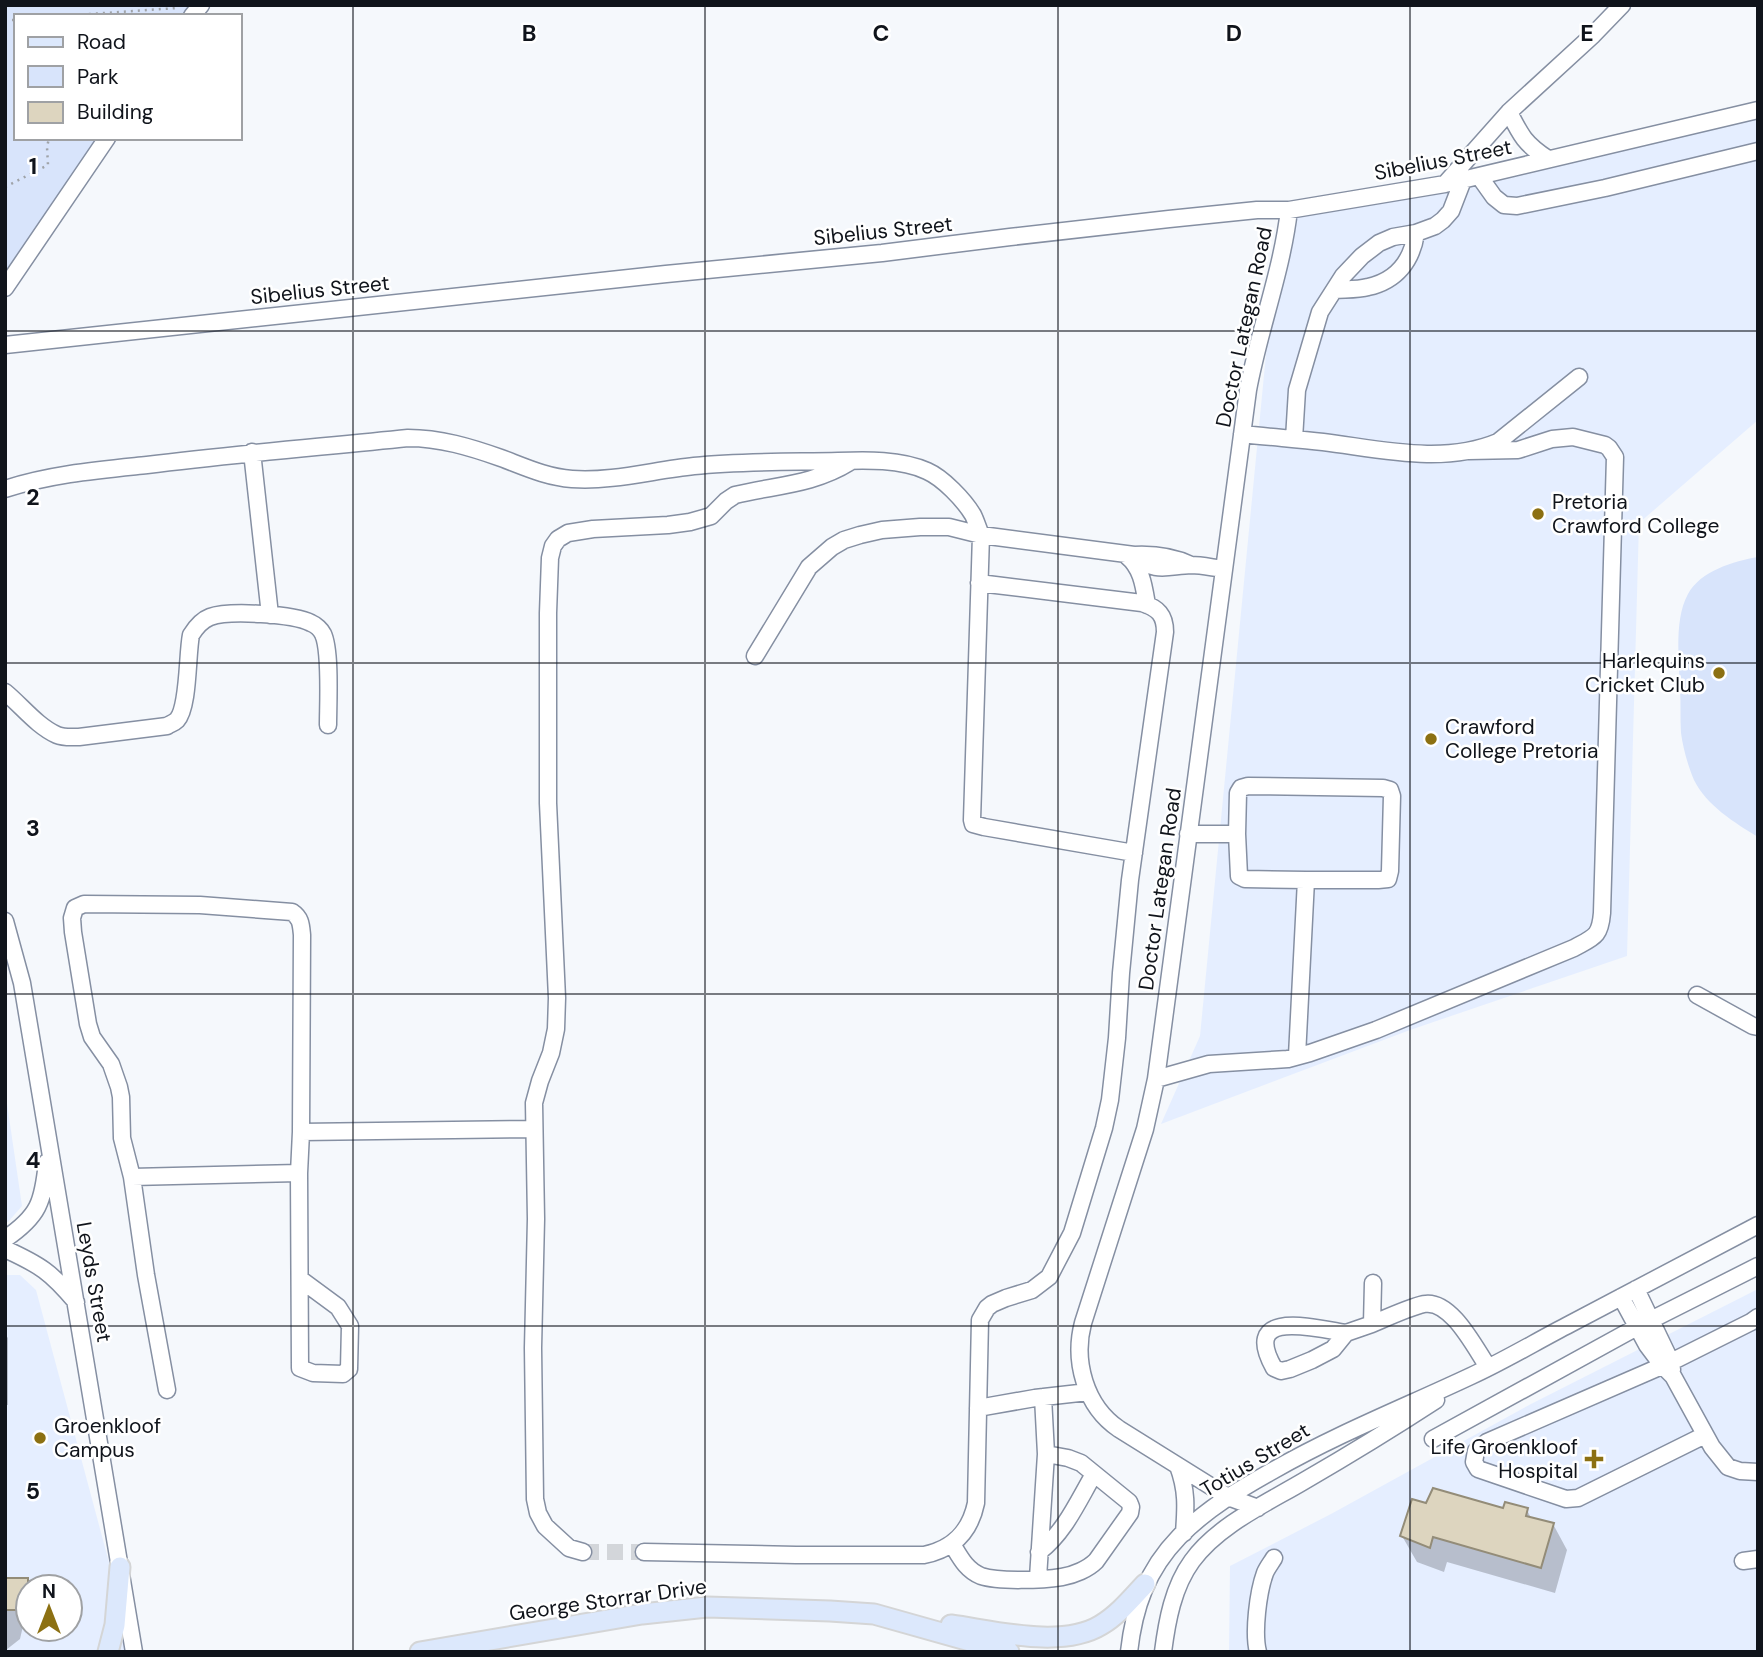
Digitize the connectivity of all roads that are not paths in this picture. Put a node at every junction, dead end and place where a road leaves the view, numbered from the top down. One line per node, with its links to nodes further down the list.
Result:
1 (1622, 5): 3 (street)
2 (1758, 110): 6 (street, Sibelius Street)
3 (1509, 112): 6 (street); 8 (street)
4 (106, 140): 11 (street)
5 (1758, 151): 7 (street)
6 (1548, 159): 7 (street, Sibelius Street)
7 (1471, 178): 8 (street, Sibelius Street); 10 (street)
8 (1445, 184): 9 (street, Sibelius Street)
9 (1289, 210): 13 (street, Sibelius Street); 15 (street, Doctor Lategan Road)
10 (1416, 233): 12 (street); 12 (street)
11 (5, 288)
12 (1334, 290): 16 (street)
13 (5, 345)
14 (1579, 377): 17 (street)
15 (1242, 434): 16 (street); 23 (street, Doctor Lategan Road)
16 (1294, 439): 17 (street)
17 (1468, 451): 37 (street)
18 (252, 452): 19 (street); 20 (street); 26 (street)
19 (852, 461): 21 (street); 39 (street)
20 (5, 489)
21 (981, 535): 22 (street); 24 (street); 27 (street)
22 (1128, 554): 23 (street); 25 (street)
23 (1224, 569): 30 (street, Doctor Lategan Road)
24 (979, 583): 25 (street); 32 (street)
25 (1147, 605): 32 (street)
26 (270, 615): 28 (street); 29 (street)
27 (755, 656)
28 (5, 692)
29 (328, 725)
30 (1188, 834): 31 (street); 38 (street, Doctor Lategan Road)
31 (1237, 834): 33 (street); 33 (street)
32 (1134, 853): 62 (street)
33 (1306, 880): 37 (street)
34 (5, 921): 41 (street, Leyds Street)
35 (1697, 995): 36 (street)
36 (1758, 1027)
37 (1297, 1056): 38 (street)
38 (1156, 1079): 60 (street, Doctor Lategan Road)
39 (534, 1129): 40 (street); 74 (street)
40 (301, 1132): 42 (street); 43 (street)
41 (48, 1142): 45 (street); 52 (street, Leyds Street)
42 (299, 1173): 43 (street); 48 (street)
43 (132, 1177): 59 (street)
44 (1758, 1225): 50 (street, Totius Street)
45 (5, 1239)
46 (5, 1249): 52 (street)
47 (1758, 1266): 55 (street)
48 (300, 1279): 48 (street)
49 (1373, 1283): 54 (street)
50 (1636, 1289): 51 (street, Totius Street); 55 (street)
51 (1621, 1297): 55 (street); 58 (street, Totius Street)
52 (77, 1304): 78 (street, Leyds Street)
53 (1758, 1317): 57 (street)
54 (1372, 1324): 56 (street); 58 (street)
55 (1645, 1324): 57 (street); 64 (street)
56 (1346, 1333): 56 (street)
57 (1669, 1368): 63 (street); 63 (street)
58 (1481, 1371): 69 (street, Totius Street); 70 (street, Totius Street)
59 (167, 1390)
60 (1088, 1392): 61 (street); 66 (street, Doctor Lategan Road)
61 (1043, 1397): 62 (street); 65 (street)
62 (978, 1408): 73 (street)
63 (1704, 1435): 67 (street)
64 (1433, 1439)
65 (1046, 1454): 68 (street); 76 (street)
66 (1178, 1466): 69 (street, Doctor Lategan Road); 72 (street)
67 (1758, 1472)
68 (1094, 1474): 76 (street); 79 (street)
69 (1228, 1497): 70 (street, Doctor Lategan Road); 71 (street); 72 (street, Totius Street)
70 (1258, 1508): 71 (street, Totius Street)
71 (1222, 1532): 87 (street, Totius Street)
72 (1184, 1533): 80 (street, Totius Street)
73 (953, 1544): 75 (street); 79 (street)
74 (583, 1552)
75 (644, 1552)
76 (1039, 1552): 79 (street)
77 (1274, 1559): 88 (street)
78 (120, 1567): 82 (main road); 83 (street, Leyds Street)
79 (1038, 1578)
80 (1145, 1584): 81 (main road); 86 (street, Totius Street)
81 (874, 1614): 84 (main road, George Storrar Drive); 85 (main road, George Storrar Drive)
82 (108, 1652)
83 (134, 1652)
84 (420, 1652)
85 (1009, 1652)
86 (1129, 1652)
87 (1163, 1652)
88 (1258, 1652)

